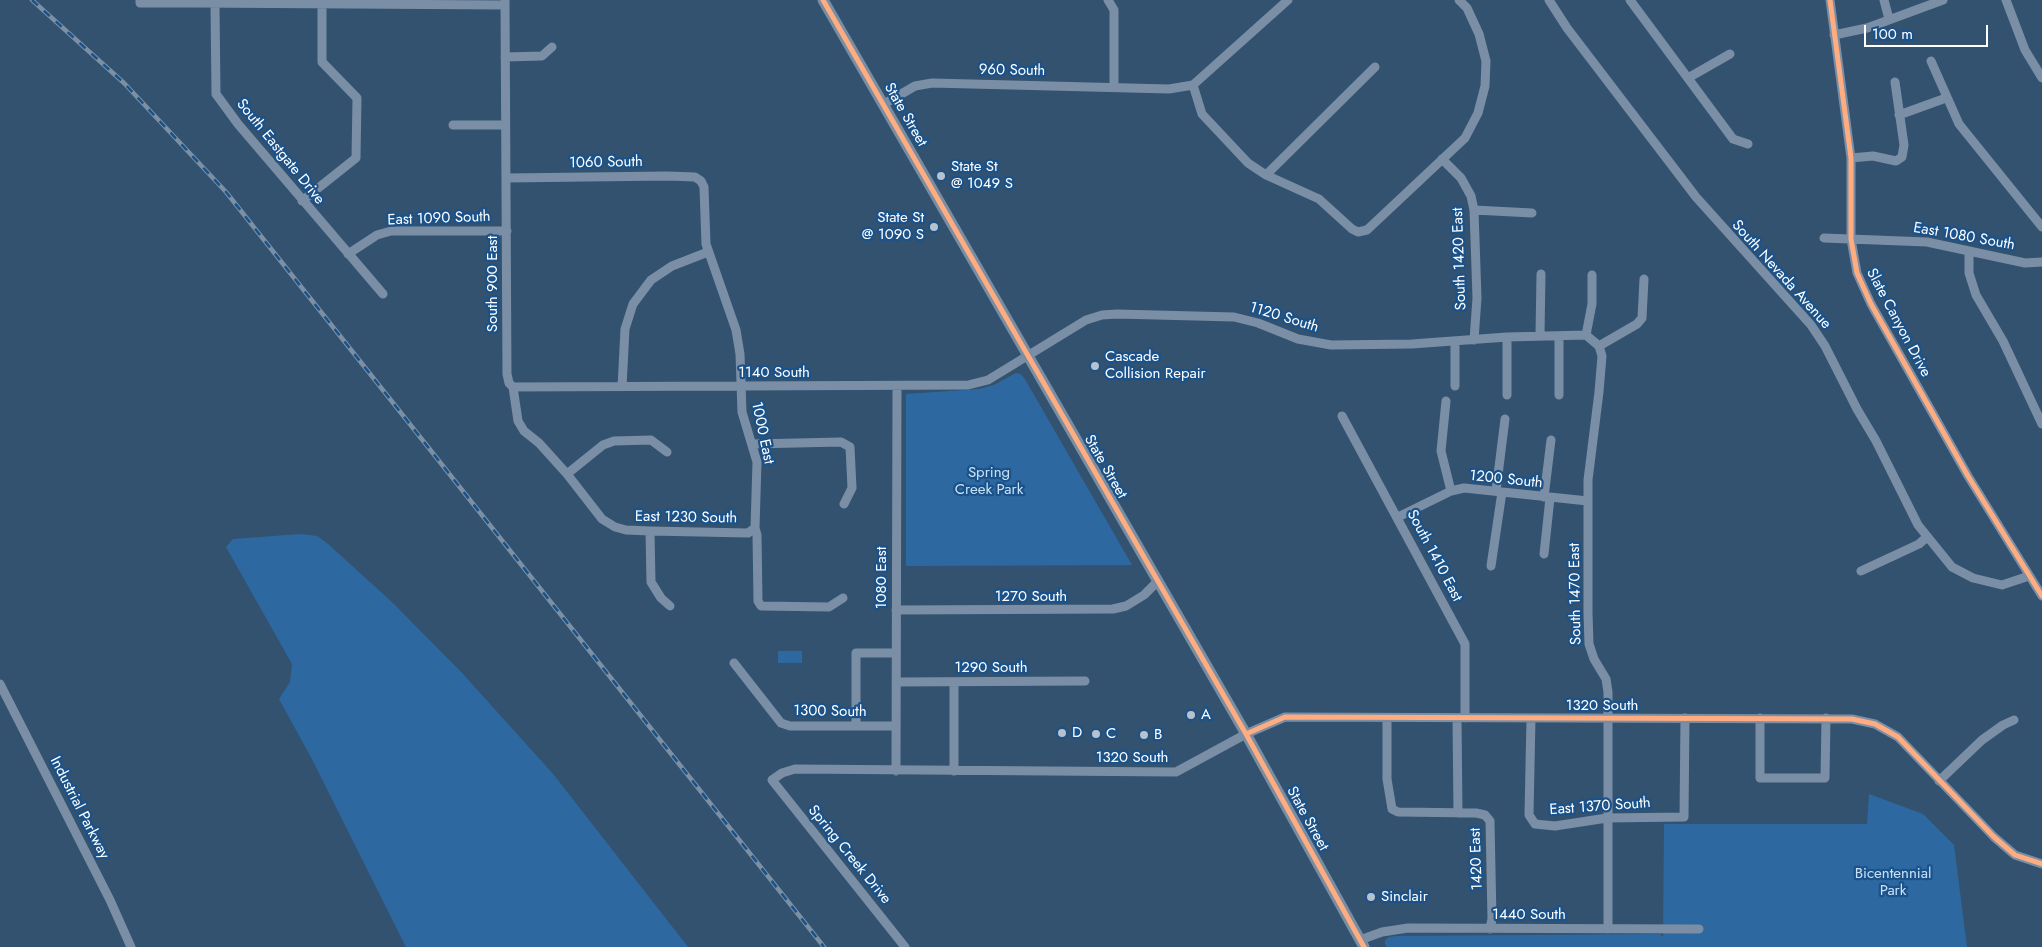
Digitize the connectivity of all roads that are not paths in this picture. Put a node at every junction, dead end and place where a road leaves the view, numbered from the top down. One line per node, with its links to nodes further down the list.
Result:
1 (824, 0): 28 (main road, State Street)
2 (1108, 0): 26 (street)
3 (1288, 0): 25 (street)
4 (1459, 0): 34 (street)
5 (1549, 0): 85 (street, South Nevada Avenue)
6 (1630, 0): 22 (street)
7 (1830, 0): 16 (street, Slate Canyon Drive)
8 (1884, 0): 15 (street)
9 (1943, 0): 15 (street)
10 (2006, 0): 23 (street)
11 (140, 1): 13 (street)
12 (505, 2): 14 (street); 19 (street, South 900 East)
13 (215, 4): 14 (street); 38 (street, South Eastgate Drive)
14 (322, 5): 38 (street)
15 (1889, 19): 16 (street)
16 (1834, 35): 33 (street, Slate Canyon Drive)
17 (552, 47): 19 (street)
18 (1730, 54): 22 (street)
19 (505, 57): 31 (street, South 900 East)
20 (1931, 61): 27 (street)
21 (1375, 67): 35 (street)
22 (1688, 78): 32 (street)
23 (2042, 78)
24 (1895, 82): 29 (street)
25 (1193, 85): 26 (street, 960 South); 35 (street)
26 (1114, 87): 28 (street, 960 South)
27 (1946, 98): 29 (street); 41 (street)
28 (884, 104): 60 (main road, State Street)
29 (1899, 115): 33 (street)
30 (453, 125): 31 (street)
31 (505, 125): 36 (street, South 900 East)
32 (1748, 144)
33 (1851, 158): 44 (street, Slate Canyon Drive)
34 (1442, 159): 35 (street); 39 (street, South 1420 East)
35 (1266, 175)
36 (506, 178): 37 (street, 1060 South); 42 (street, South 900 East)
37 (703, 184): 46 (street, 1000 East)
38 (302, 200): 47 (street, South Eastgate Drive)
39 (1474, 210): 40 (street); 57 (street, South 1420 East)
40 (1532, 213)
41 (2042, 227)
42 (507, 230): 47 (street, East 1090 South); 63 (street, South 900 East)
43 (1824, 238): 44 (street, East 1080 South)
44 (1851, 239): 45 (street, East 1080 South); 89 (street, Slate Canyon Drive)
45 (1970, 251): 48 (street, East 1080 South); 71 (street)
46 (708, 252): 64 (street); 65 (street, 1000 East)
47 (348, 254): 52 (street, South Eastgate Drive)
48 (2042, 262)
49 (1541, 274): 53 (street)
50 (1592, 275): 54 (street)
51 (1644, 279): 59 (street)
52 (383, 294)
53 (1540, 335): 55 (street, 1120 South); 56 (street, 1120 South)
54 (1586, 335): 56 (street, 1120 South); 59 (street)
55 (1506, 336): 57 (street, 1120 South); 66 (street)
56 (1559, 336): 67 (street)
57 (1474, 340): 58 (street, 1120 South)
58 (1455, 342): 60 (street, 1120 South); 62 (street)
59 (1599, 346): 79 (street, South 1470 East)
60 (1028, 356): 61 (street, 1140 South); 90 (main road, State Street)
61 (897, 386): 65 (street, 1140 South); 94 (street, 1080 East)
62 (1455, 386)
63 (513, 387): 64 (street, 1140 South); 75 (street, South 900 East)
64 (622, 387): 65 (street, 1140 South)
65 (741, 387): 73 (street, 1000 East)
66 (1507, 395)
67 (1559, 395)
68 (1446, 401): 76 (street)
69 (1342, 416): 81 (street, South 1410 East)
70 (1505, 419): 77 (street)
71 (2042, 424)
72 (1551, 440): 78 (street)
73 (752, 444): 80 (street); 83 (street, 1000 East)
74 (667, 452): 75 (street)
75 (567, 474): 82 (street, South 900 East)
76 (1451, 490): 77 (street, 1200 South); 81 (street, 1200 South)
77 (1499, 491): 78 (street, 1200 South); 87 (street)
78 (1547, 498): 79 (street, 1200 South); 86 (street)
79 (1588, 501): 104 (street, South 1470 East)
80 (844, 504)
81 (1398, 517): 102 (street, South 1410 East)
82 (615, 527): 84 (street, East 1230 South)
83 (754, 528): 84 (street, East 1230 South); 92 (street, 1000 East)
84 (650, 531): 93 (street)
85 (1927, 537): 88 (street); 89 (street, South Nevada Avenue)
86 (1544, 554)
87 (1491, 566)
88 (1861, 570)
89 (2030, 576): 91 (street, Slate Canyon Drive)
90 (1157, 582): 94 (street, 1270 South); 111 (main road, State Street)
91 (2042, 596)
92 (843, 598)
93 (670, 606)
94 (896, 610): 95 (street, 1080 East)
95 (896, 653): 98 (street, 1080 East); 109 (street)
96 (734, 663): 109 (street, 1300 South)
97 (1086, 681): 99 (street, 1290 South)
98 (896, 682): 99 (street, 1290 South); 110 (street, 1080 East)
99 (954, 682): 113 (street)
100 (0, 684): 123 (street, Industrial Parkway)
101 (1388, 718): 102 (street, 1320 South); 111 (street, 1320 South); 116 (street)
102 (1461, 718): 103 (street, 1320 South); 116 (street, South 1410 East)
103 (1531, 718): 104 (street, 1320 South); 117 (street, East 1370 South)
104 (1607, 718): 105 (street, 1320 South); 117 (street, South 1470 East)
105 (1685, 718): 106 (street, 1320 South); 117 (street, East 1370 South)
106 (1760, 718): 107 (street, 1320 South); 107 (street)
107 (1826, 718): 115 (street, 1320 South)
108 (2014, 720): 115 (street)
109 (856, 726): 110 (street, 1300 South)
110 (896, 726): 112 (street, 1080 East)
111 (1246, 734): 113 (street, 1320 South); 122 (main road, State Street)
112 (896, 771): 113 (street, 1320 South); 114 (street, 1320 South)
113 (954, 771)
114 (772, 780): 124 (street, Spring Creek Drive)
115 (1939, 781): 118 (street, 1320 South)
116 (1458, 813): 119 (street, 1420 East)
117 (1607, 818): 120 (street, South 1470 East)
118 (2042, 864)
119 (1490, 929): 120 (street, 1440 South); 122 (street, 1440 South)
120 (1608, 929): 121 (street, 1440 South)
121 (1699, 929)
122 (1362, 943)
123 (131, 947)
124 (905, 947)

